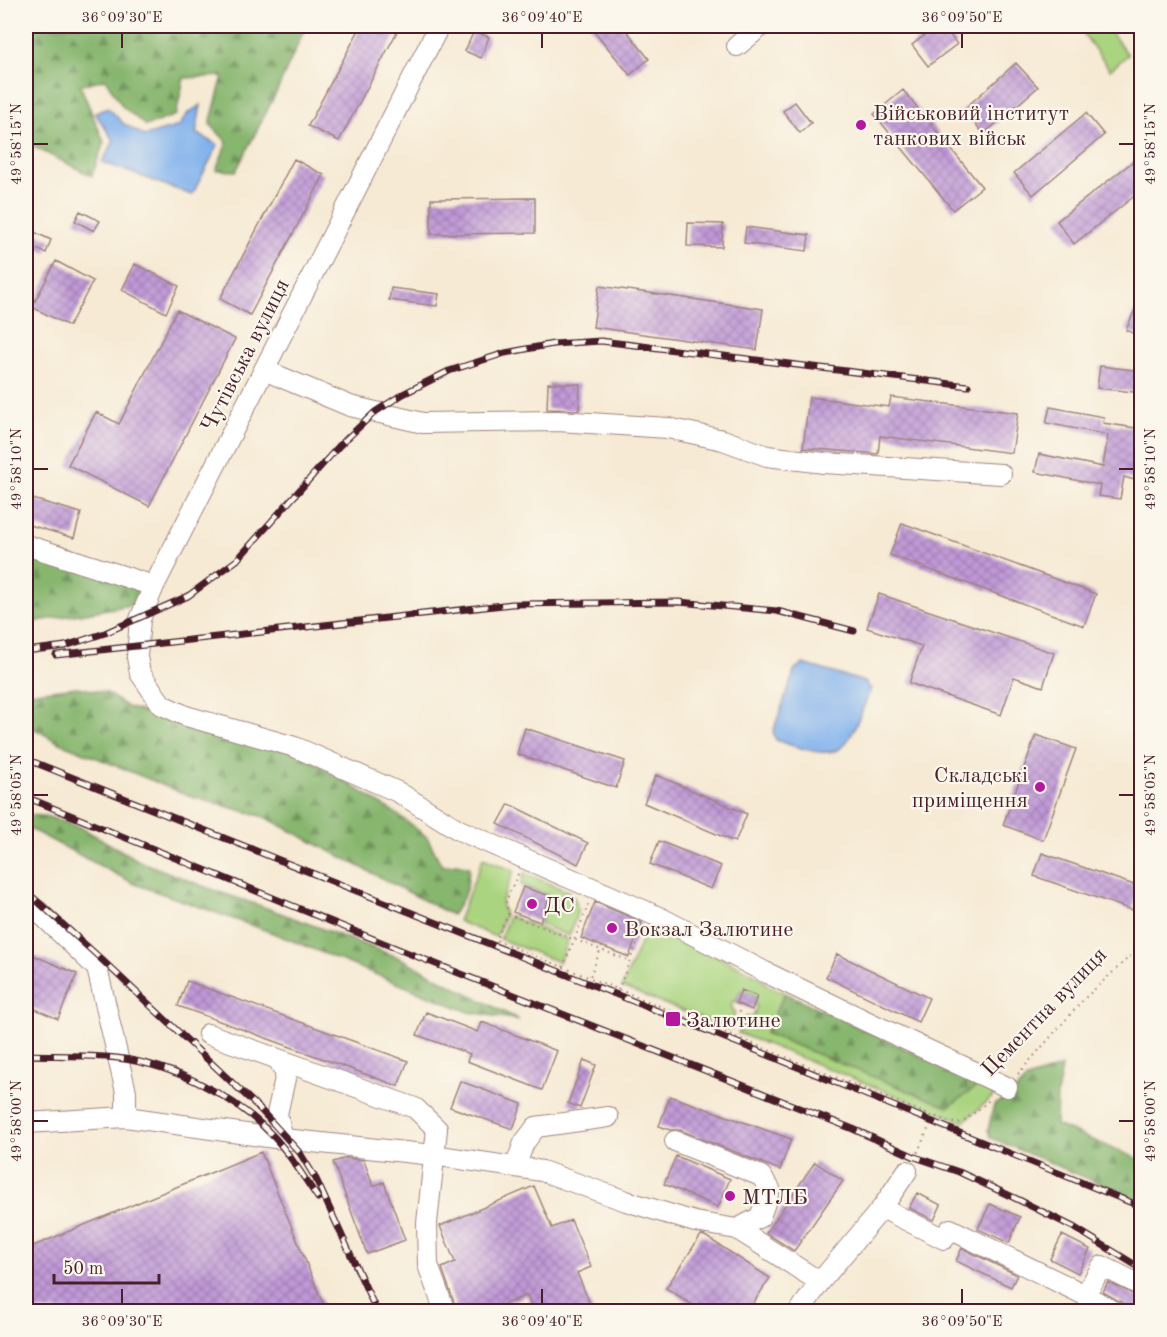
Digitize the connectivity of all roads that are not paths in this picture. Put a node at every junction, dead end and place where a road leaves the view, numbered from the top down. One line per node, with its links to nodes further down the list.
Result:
1 (439, 26): 4 (street, Чутівська вулиця)
2 (761, 26): 3 (street)
3 (737, 46)
4 (264, 370): 5 (street); 7 (street, Чутівська вулиця)
5 (1001, 474)
6 (26, 545): 7 (street)
7 (154, 586): 11 (street, Чутівська вулиця)
8 (26, 903): 12 (street)
9 (208, 1034): 10 (street)
10 (278, 1059): 15 (street); 17 (street)
11 (1007, 1087)
12 (126, 1117): 14 (street); 15 (street)
13 (609, 1117): 18 (street)
14 (26, 1123)
15 (283, 1139): 17 (street)
16 (675, 1142): 21 (street)
17 (433, 1155): 18 (street); 25 (street)
18 (515, 1167): 21 (street)
19 (907, 1171): 20 (street)
20 (882, 1208): 22 (street); 24 (street)
21 (736, 1229): 22 (street)
22 (820, 1282): 26 (street)
23 (1142, 1286): 24 (street)
24 (1085, 1295): 27 (street)
25 (445, 1311)
26 (799, 1311)
27 (1114, 1311)

